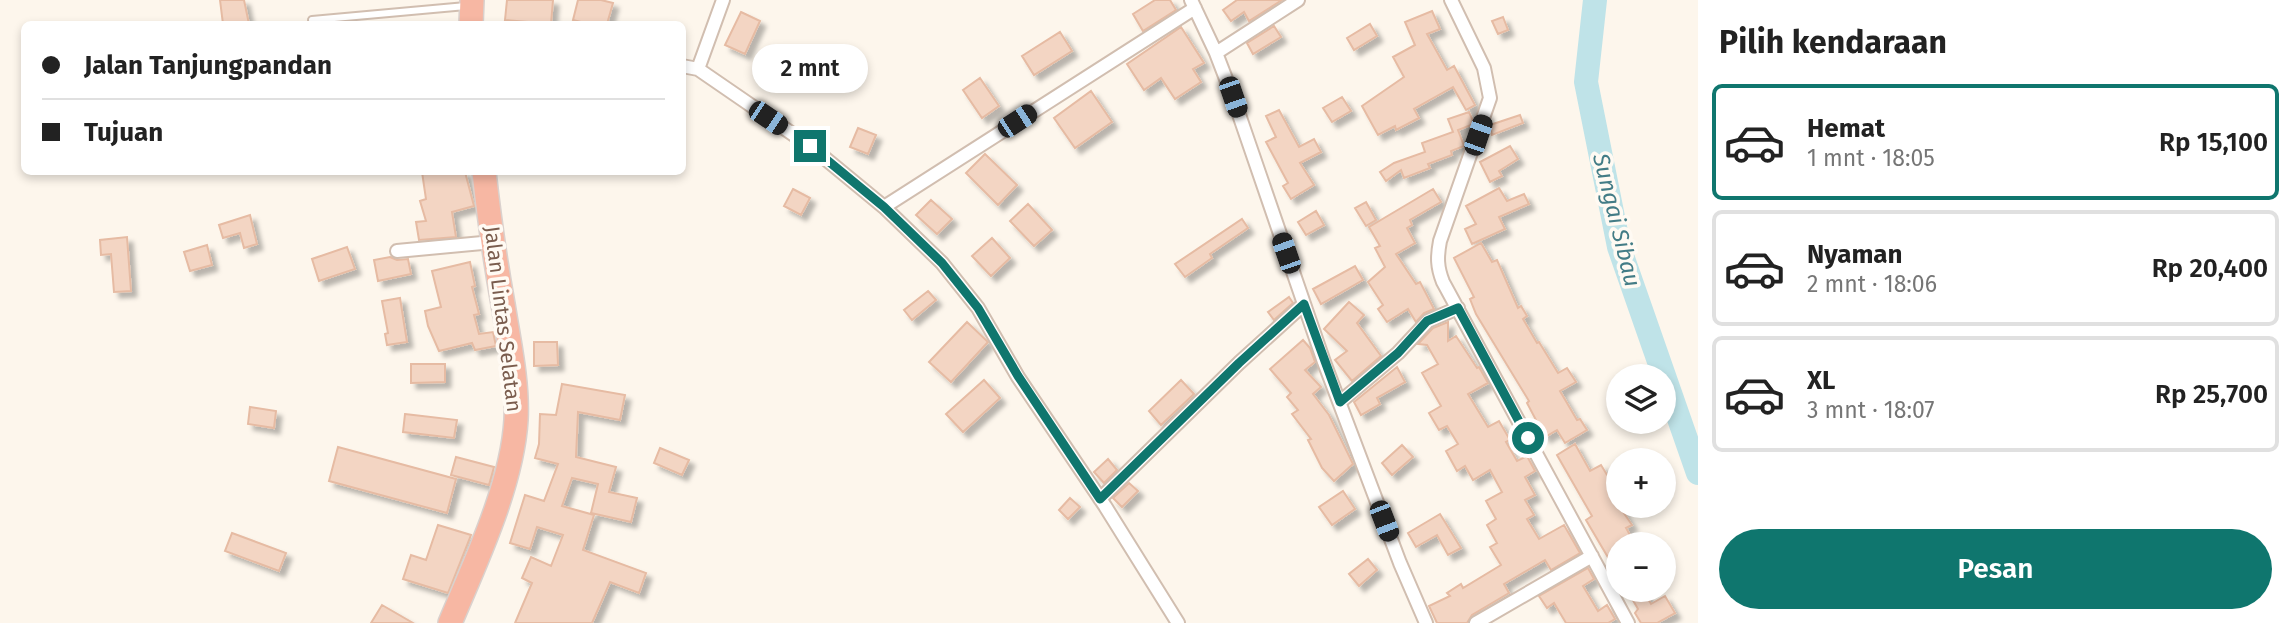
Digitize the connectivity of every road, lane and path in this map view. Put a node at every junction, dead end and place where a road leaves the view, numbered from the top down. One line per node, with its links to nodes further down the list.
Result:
1 (723, 0): 9 (street)
2 (1298, 0): 7 (street)
3 (1451, 0): 16 (street)
4 (1193, 4): 7 (street); 12 (street)
5 (476, 11): 6 (lane)
6 (312, 20)
7 (1216, 53): 15 (street)
8 (686, 67): 9 (street)
9 (698, 69): 12 (street)
10 (484, 175): 13 (highway, Jalan Lintas Selatan)
11 (499, 175): 21 (highway, Jalan Lintas Selatan)
12 (884, 207): 18 (street)
13 (493, 242): 14 (street); 20 (highway, Jalan Lintas Selatan)
14 (397, 251)
15 (1304, 304): 17 (street); 18 (street)
16 (1458, 308): 17 (street); 19 (street)
17 (1340, 402): 23 (street)
18 (1100, 499): 22 (street)
19 (1592, 556): 24 (street); 25 (street)
20 (450, 623)
21 (464, 623)
22 (1178, 623)
23 (1426, 623)
24 (1476, 623)
25 (1628, 623)

